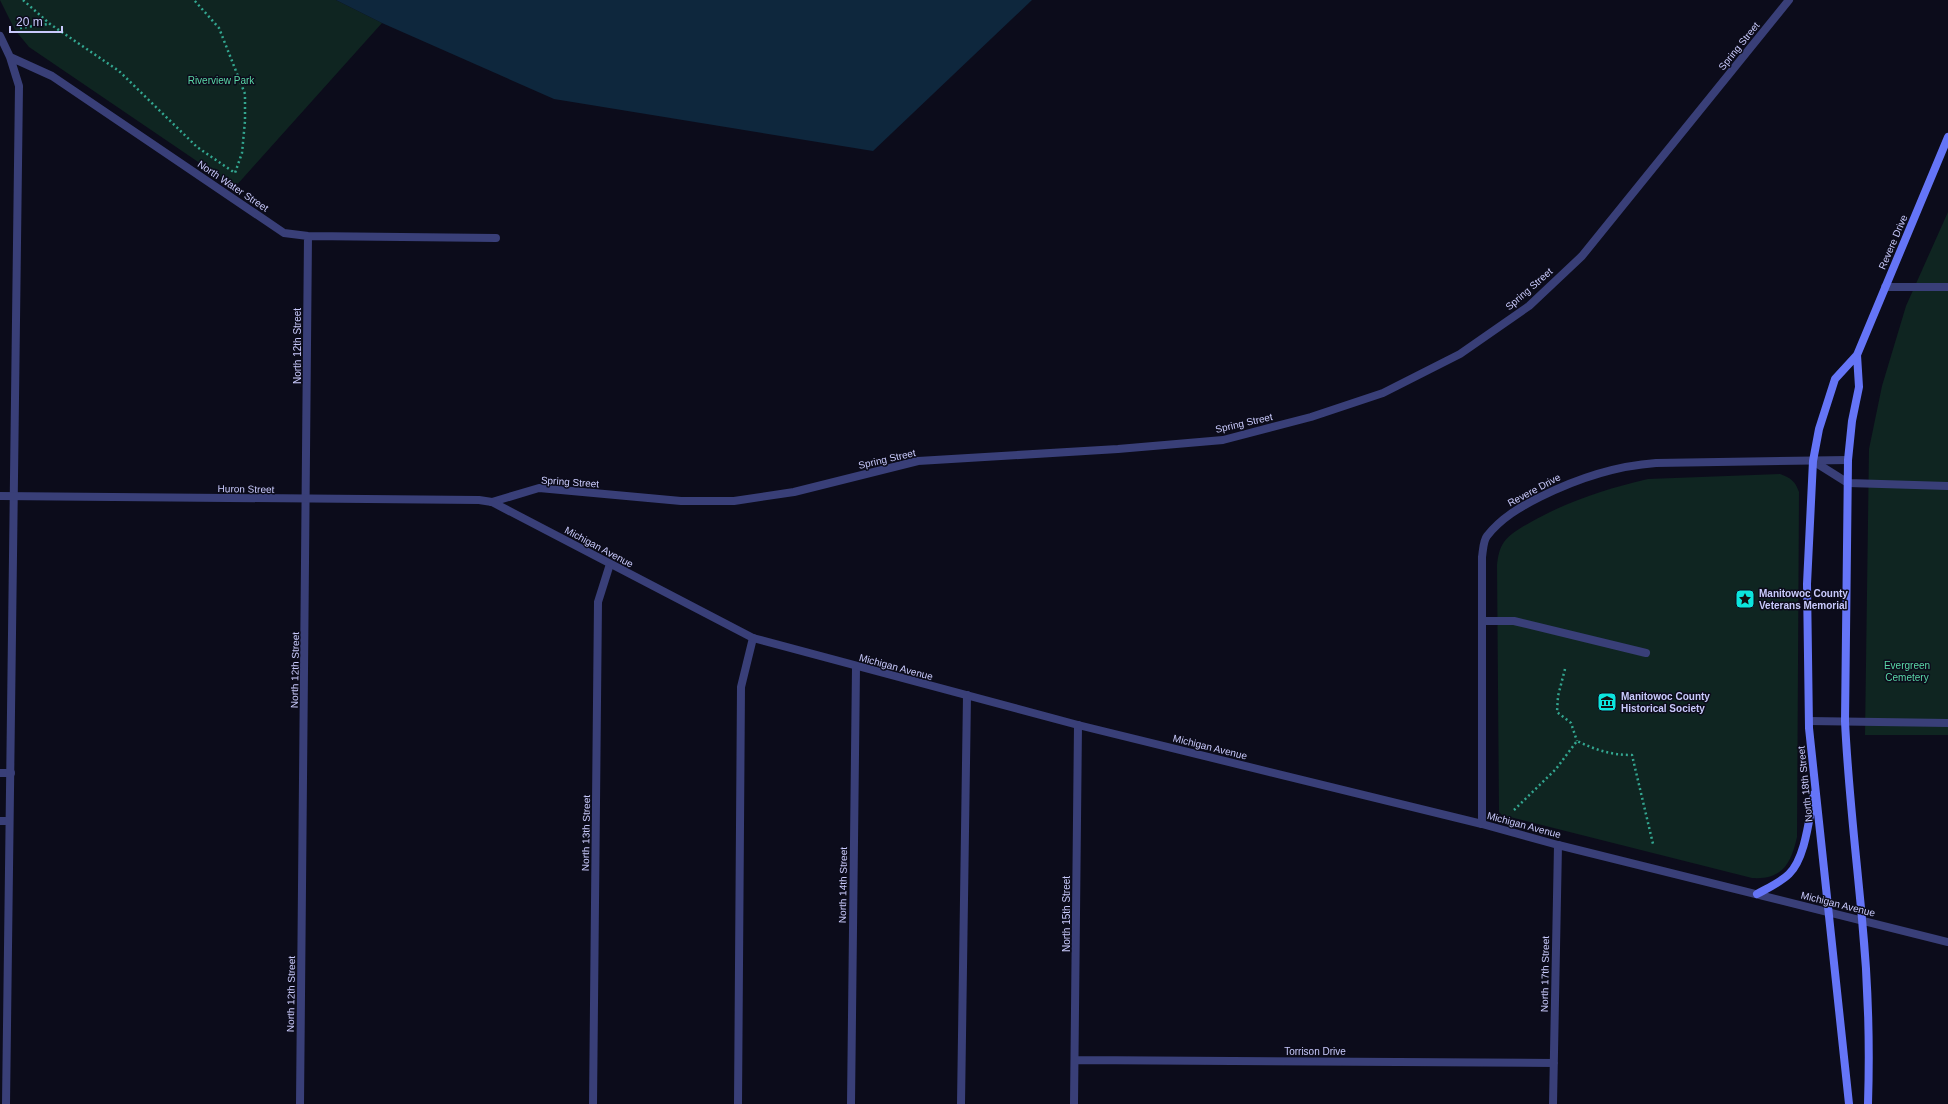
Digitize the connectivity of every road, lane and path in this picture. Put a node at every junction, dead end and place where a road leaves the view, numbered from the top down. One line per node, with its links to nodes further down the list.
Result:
1 (23, 0): 4 (path)
2 (194, 0): 4 (path)
3 (1789, 0): 21 (street, Spring Street)
4 (50, 24): 5 (path)
5 (20, 28)
6 (0, 36): 7 (street)
7 (10, 57): 9 (street, North Water Street); 19 (street)
8 (1948, 136): 11 (main road, Revere Drive)
9 (308, 236): 10 (street, North Water Street); 20 (street, North 12th Street)
10 (496, 238)
11 (1885, 287): 12 (street); 13 (main road, Revere Drive)
12 (1948, 287)
13 (1857, 355): 14 (main road, Revere Drive); 15 (main road, Revere Drive)
14 (1848, 460): 15 (street, Revere Drive); 16 (main road)
15 (1813, 461): 16 (street); 23 (street, Revere Drive); 29 (main road, North 18th Street)
16 (1848, 483): 17 (street); 30 (main road)
17 (1948, 486)
18 (0, 496): 19 (street, Huron Street)
19 (15, 496): 20 (street, Huron Street); 35 (street)
20 (307, 499): 21 (street, Huron Street); 50 (street, North 12th Street)
21 (492, 502): 22 (street, Michigan Avenue)
22 (610, 564): 24 (street, Michigan Avenue); 51 (street, North 13th Street)
23 (1482, 621): 25 (street); 40 (street, Revere Drive)
24 (753, 638): 26 (street, Michigan Avenue); 52 (street)
25 (1646, 653)
26 (856, 666): 28 (street, Michigan Avenue); 53 (street, North 14th Street)
27 (1565, 669): 33 (path)
28 (967, 695): 32 (street, Michigan Avenue); 54 (street)
29 (1809, 721): 30 (street); 36 (main road, North 18th Street)
30 (1845, 722): 31 (street); 45 (main road)
31 (1948, 723)
32 (1078, 725): 40 (street, Michigan Avenue); 47 (street, North 15th Street)
33 (1577, 741): 37 (path); 41 (path)
34 (0, 773): 35 (street)
35 (10, 773): 39 (street)
36 (1816, 787): 43 (main road); 44 (main road, North 18th Street)
37 (1514, 810)
38 (0, 821): 39 (street)
39 (10, 821): 49 (street)
40 (1482, 824): 42 (street, Michigan Avenue)
41 (1653, 844)
42 (1558, 845): 43 (street, Michigan Avenue); 48 (street, North 17th Street)
43 (1758, 894): 44 (street, Michigan Avenue)
44 (1828, 912): 45 (street, Michigan Avenue); 57 (main road, North 18th Street)
45 (1862, 920): 46 (street, Michigan Avenue); 58 (main road)
46 (1948, 942)
47 (1075, 1060): 48 (street, Torrison Drive); 55 (street, North 15th Street)
48 (1554, 1063): 56 (street, North 17th Street)
49 (6, 1104)
50 (300, 1104)
51 (593, 1104)
52 (738, 1104)
53 (850, 1104)
54 (961, 1104)
55 (1074, 1104)
56 (1553, 1104)
57 (1849, 1104)
58 (1868, 1104)

